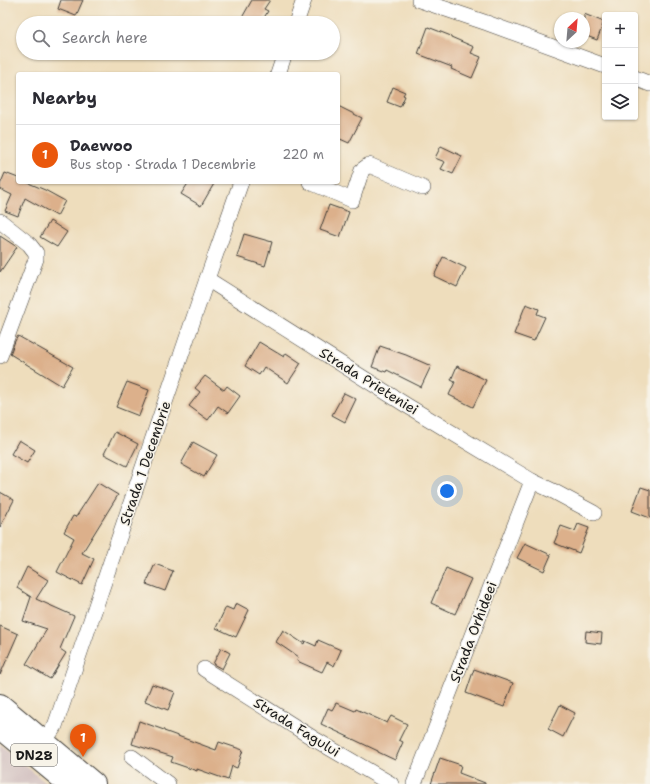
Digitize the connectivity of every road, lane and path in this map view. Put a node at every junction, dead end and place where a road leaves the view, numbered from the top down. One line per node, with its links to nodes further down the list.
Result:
1 (304, 0): 3 (street)
2 (419, 0): 5 (street)
3 (298, 16)
4 (283, 60): 6 (street)
5 (602, 65)
6 (279, 72)
7 (638, 79): 8 (street)
8 (650, 84)
9 (240, 184): 13 (street, Strada 1 Decembrie)
10 (315, 184): 11 (street)
11 (423, 188)
12 (0, 221): 14 (street)
13 (207, 279): 15 (street, Strada Prieteniei); 20 (street, Strada 1 Decembrie)
14 (0, 356)
15 (532, 481): 16 (street, Strada Prieteniei); 26 (street, Strada Orhideei)
16 (594, 513)
17 (204, 670): 25 (street, Strada Fagului)
18 (0, 705): 20 (highway, DN28)
19 (0, 727): 22 (highway, DN28)
20 (44, 742): 23 (highway, DN28)
21 (132, 757): 24 (street)
22 (69, 784)
23 (94, 784)
24 (168, 784)
25 (391, 784)
26 (414, 784)

